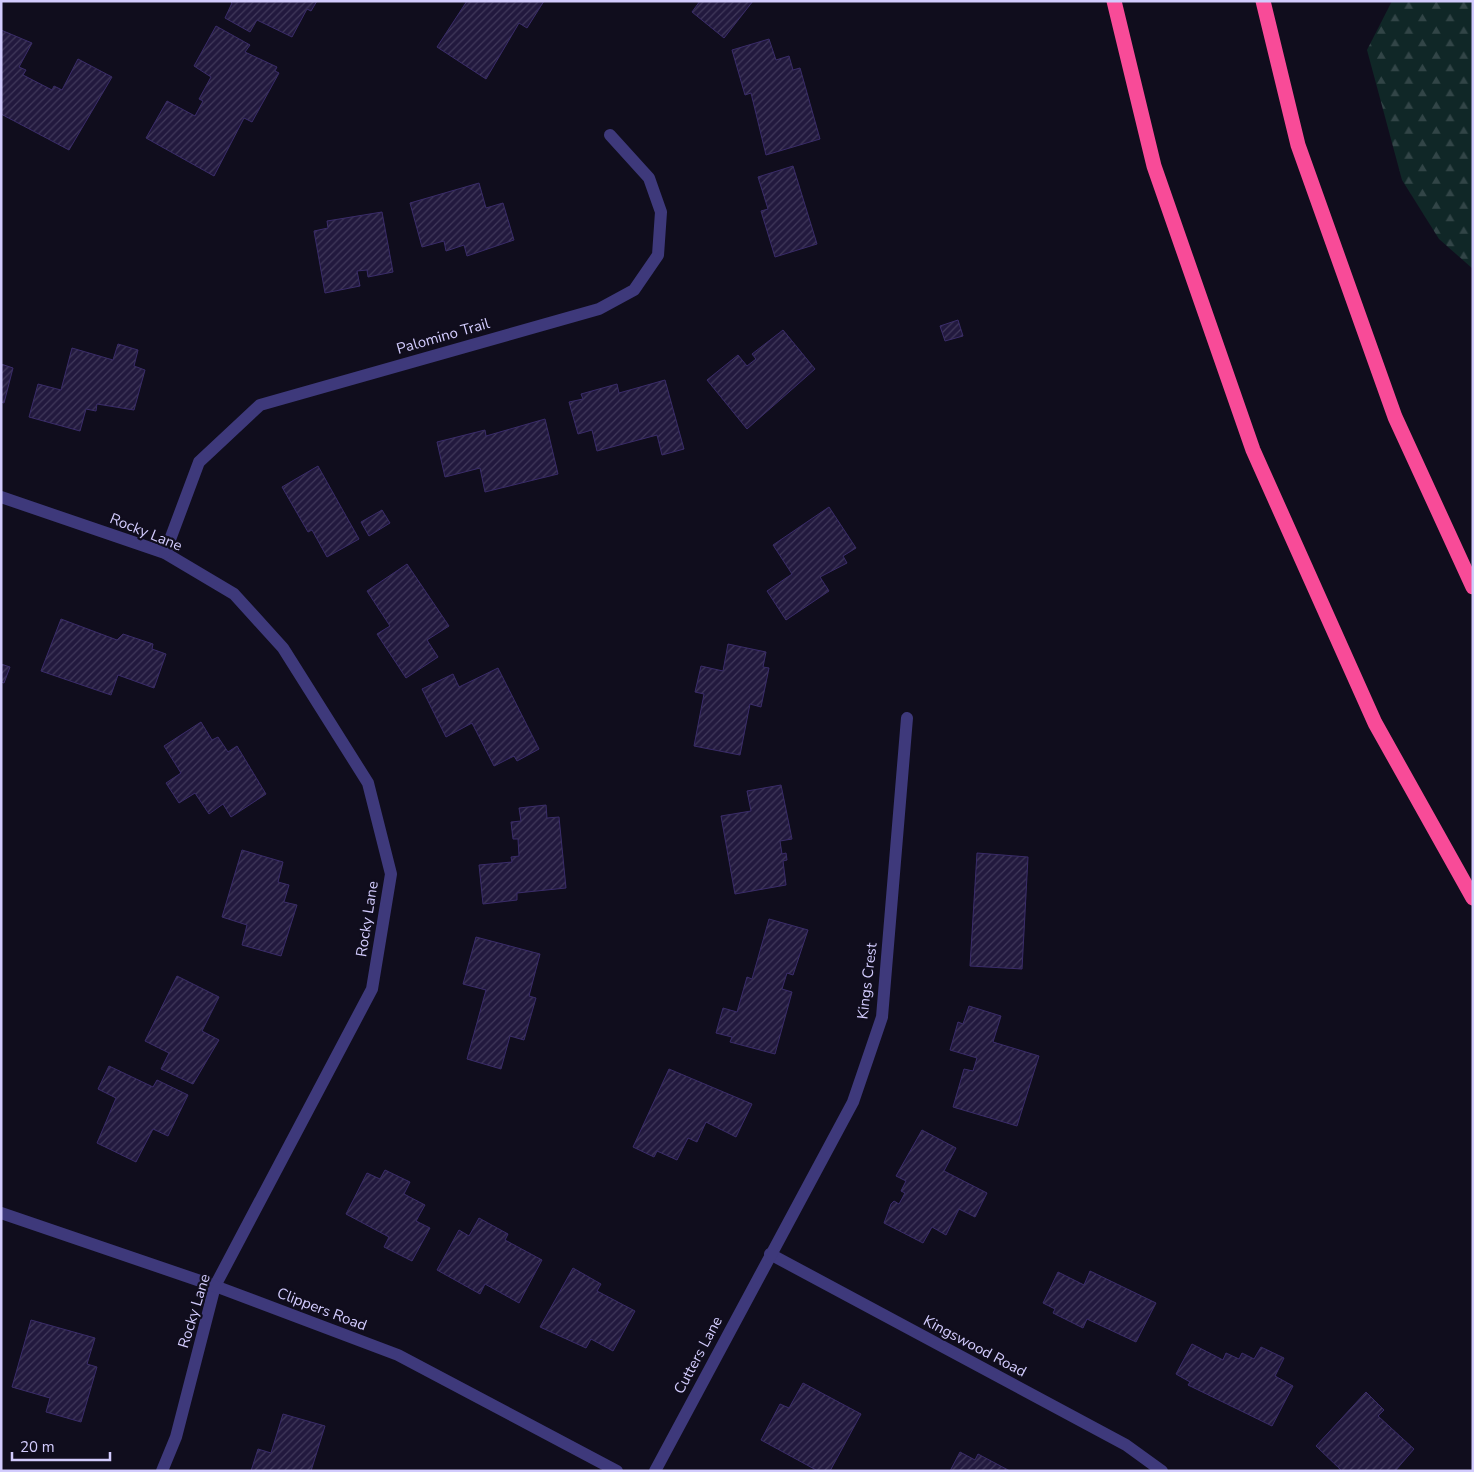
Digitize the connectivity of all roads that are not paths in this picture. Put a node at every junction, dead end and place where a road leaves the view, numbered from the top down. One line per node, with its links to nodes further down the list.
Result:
1 (1114, 1): 8 (highway)
2 (1263, 1): 6 (highway)
3 (610, 135): 5 (street, Palomino Trail)
4 (1, 497): 5 (street, Rocky Lane)
5 (165, 553): 11 (street, Rocky Lane)
6 (1473, 587)
7 (907, 718): 10 (street, Kings Crest)
8 (1473, 898)
9 (1, 1213): 11 (street, Clippers Road)
10 (770, 1254): 14 (street, Cutters Lane); 15 (street, Kingswood Road)
11 (215, 1286): 12 (street, Rocky Lane); 13 (street, Clippers Road)
12 (162, 1471)
13 (616, 1471)
14 (655, 1471)
15 (1162, 1471)

